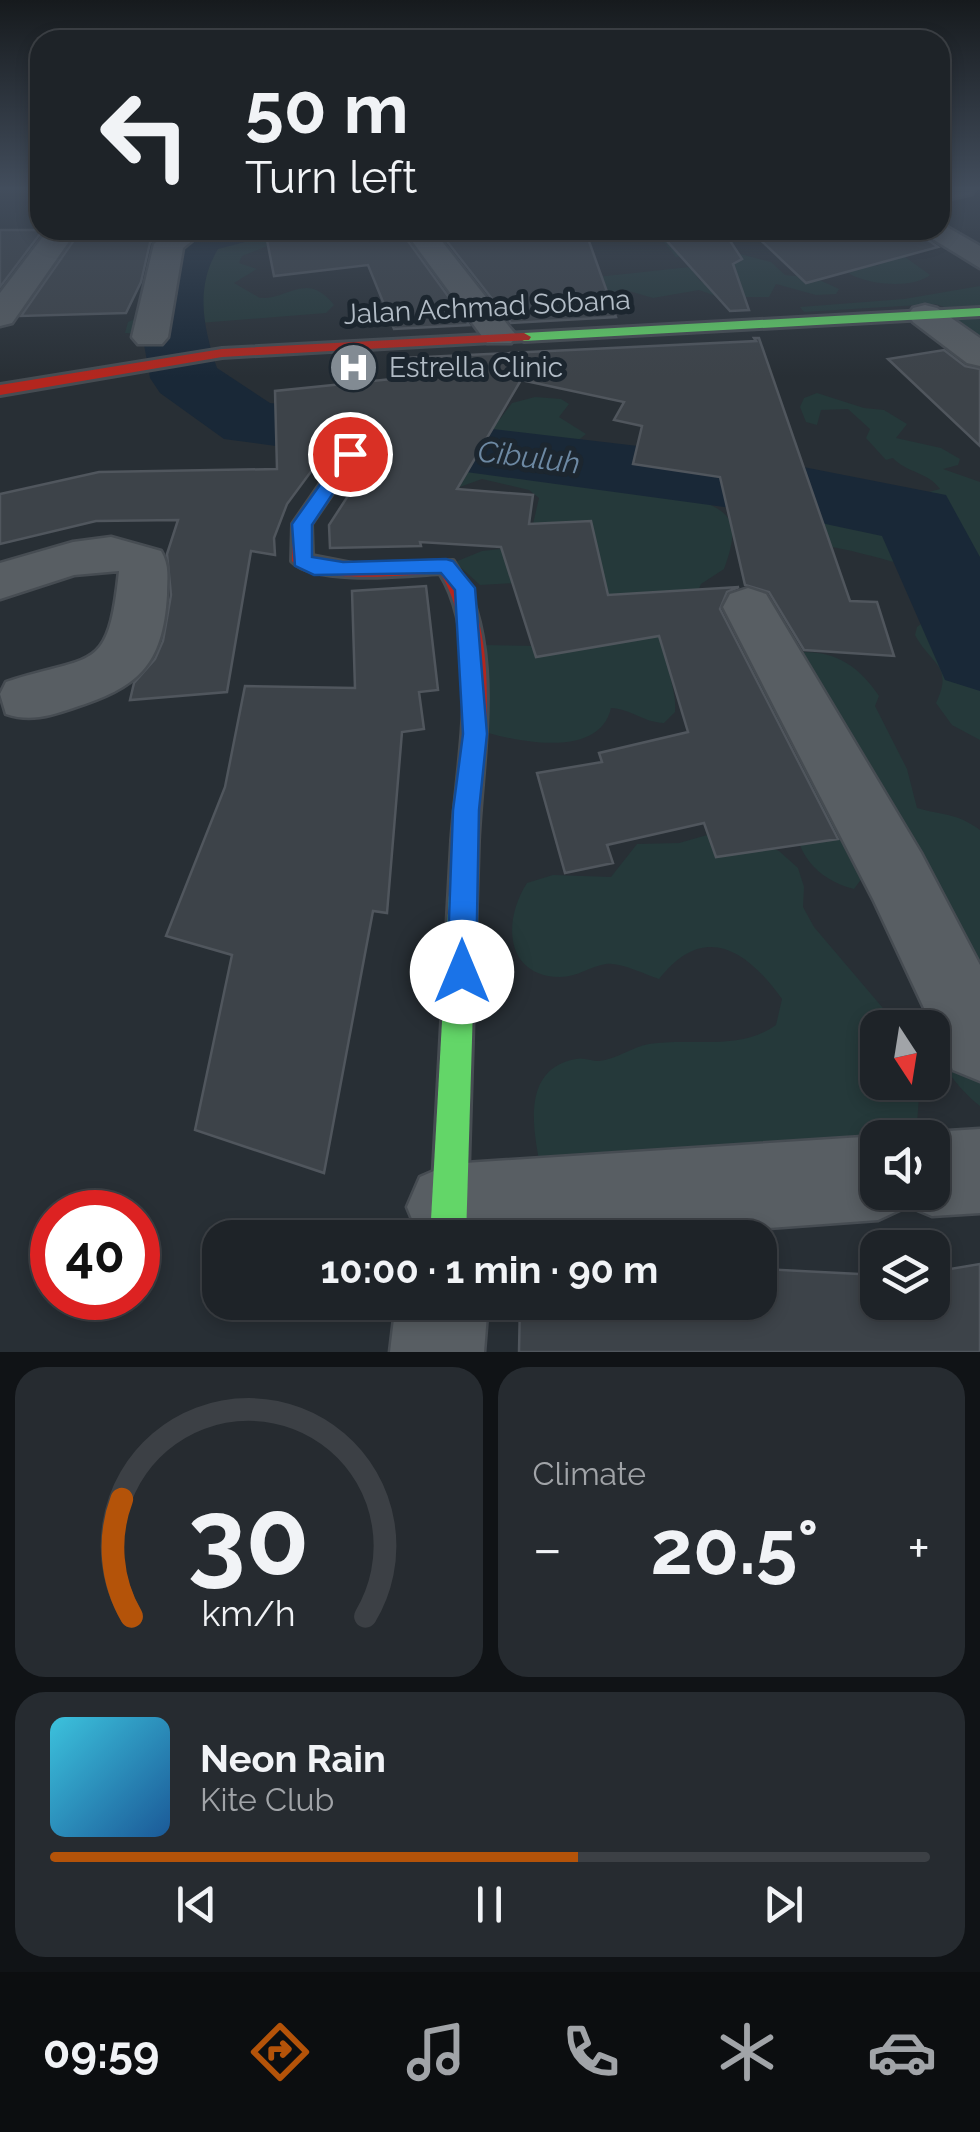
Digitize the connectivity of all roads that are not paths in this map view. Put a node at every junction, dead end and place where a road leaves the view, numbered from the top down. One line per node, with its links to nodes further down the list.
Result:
1 (48, 251): 8 (street)
2 (168, 251): 10 (street)
3 (435, 251): 9 (street)
4 (980, 289): 5 (main road)
5 (742, 301)
6 (980, 312): 7 (main road, Jalan Achmad Sobana)
7 (925, 315): 9 (main road, Jalan Achmad Sobana); 11 (street)
8 (0, 316)
9 (488, 318): 12 (main road, Jalan Achmad Sobana)
10 (155, 336)
11 (980, 355)
12 (0, 390)
13 (350, 454): 21 (main road)
14 (0, 581): 16 (street)
15 (748, 607): 17 (street)
16 (26, 698)
17 (980, 1043)
18 (980, 1171): 19 (street)
19 (950, 1173)
20 (860, 1180): 22 (street)
21 (449, 1220)
22 (468, 1220)
23 (441, 1320): 24 (street)
24 (438, 1352)

